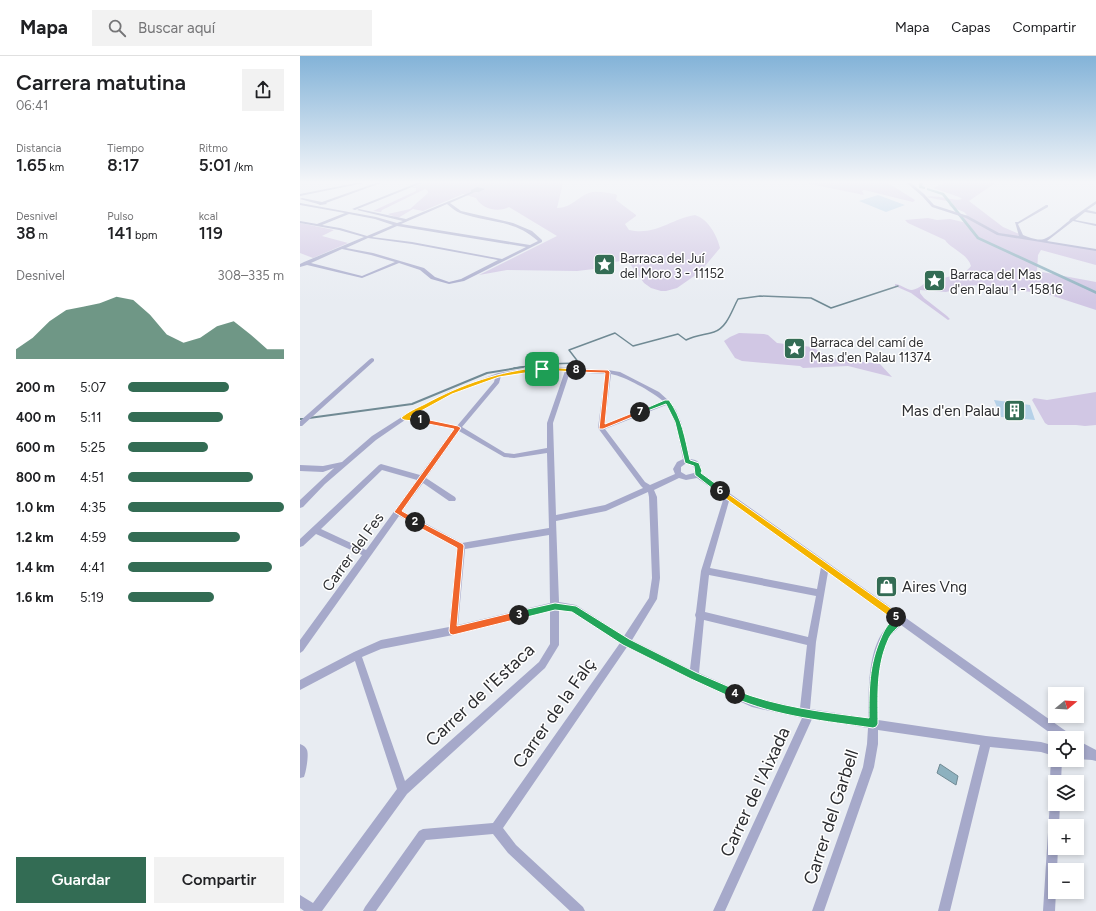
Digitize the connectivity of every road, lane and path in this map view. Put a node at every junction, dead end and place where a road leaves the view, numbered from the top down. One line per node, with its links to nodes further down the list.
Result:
1 (305, 223): 10 (street)
2 (314, 223): 10 (street)
3 (322, 223): 12 (street)
4 (392, 223): 11 (street)
5 (507, 223): 16 (street)
6 (978, 223): 15 (street)
7 (1019, 223): 15 (street)
8 (1067, 223): 15 (street)
9 (1086, 223): 13 (street)
10 (311, 224): 12 (street)
11 (396, 224): 14 (street); 16 (street)
12 (317, 225): 14 (street)
13 (1096, 225)
14 (367, 237): 17 (street); 19 (street)
15 (1043, 242): 18 (street)
16 (530, 246): 19 (street)
17 (342, 248): 21 (street); 22 (street)
18 (1096, 250)
19 (503, 260): 21 (street)
20 (300, 261): 22 (street)
21 (399, 262): 22 (street)
22 (306, 263): 23 (street)
23 (300, 266)
24 (372, 360): 30 (street)
25 (568, 370): 26 (street); 27 (street); 33 (street, Carrer de l'Estaca)
26 (608, 372): 28 (street); 32 (street)
27 (498, 376): 29 (street); 31 (street, Carrer del Fes)
28 (667, 402): 32 (street); 34 (street)
29 (404, 418): 31 (street); 35 (street)
30 (300, 424)
31 (458, 428): 33 (street); 41 (street, Carrer del Fes)
32 (601, 428): 42 (street)
33 (550, 450): 47 (street, Carrer de l'Estaca)
34 (687, 461): 38 (street); 40 (street)
35 (346, 462): 37 (street); 39 (street)
36 (300, 468): 37 (street)
37 (323, 469): 39 (street)
38 (697, 474): 40 (street); 43 (street)
39 (330, 475): 45 (street)
40 (679, 475): 42 (street)
41 (421, 478): 44 (street); 46 (street, Carrer del Fes); 48 (street)
42 (650, 489): 47 (street); 60 (street, Carrer de la Falç)
43 (728, 496): 53 (street); 54 (street)
44 (452, 499)
45 (300, 505)
46 (397, 512): 51 (street); 52 (street, Carrer del Fes)
47 (552, 519): 49 (street, Carrer de l'Estaca)
48 (315, 530): 50 (street); 52 (street)
49 (553, 531): 51 (street); 56 (street, Carrer de l'Estaca)
50 (300, 544)
51 (461, 546): 59 (street)
52 (367, 554): 62 (street, Carrer del Fes)
53 (825, 566): 55 (street, Carrer de l'Aixada); 58 (street)
54 (705, 571): 55 (street); 57 (street)
55 (819, 593): 61 (street, Carrer de l'Aixada)
56 (555, 606): 59 (street); 60 (street); 76 (street, Carrer de l'Estaca)
57 (699, 615): 61 (street); 64 (street)
58 (900, 620): 67 (street, Carrer del Garbell); 68 (street)
59 (453, 631): 63 (street)
60 (626, 642): 64 (street); 78 (street, Carrer de la Falç)
61 (812, 642): 66 (street, Carrer de l'Aixada)
62 (300, 648)
63 (357, 655): 65 (street); 76 (street)
64 (694, 676): 66 (street)
65 (300, 685)
66 (806, 713): 67 (street); 83 (street, Carrer de l'Aixada)
67 (873, 724): 69 (street); 84 (street, Carrer del Garbell)
68 (1050, 731)
69 (986, 741): 71 (street); 85 (street)
70 (300, 749): 75 (street)
71 (1048, 749)
72 (1084, 749): 74 (street)
73 (1084, 754): 74 (street)
74 (1096, 757)
75 (300, 773)
76 (403, 790): 80 (street, Carrer de l'Estaca)
77 (1054, 811): 86 (street)
78 (496, 828): 81 (street); 82 (street)
79 (300, 902): 80 (street)
80 (315, 911)
81 (369, 911)
82 (579, 911)
83 (719, 911)
84 (818, 911)
85 (944, 911)
86 (1049, 911)

